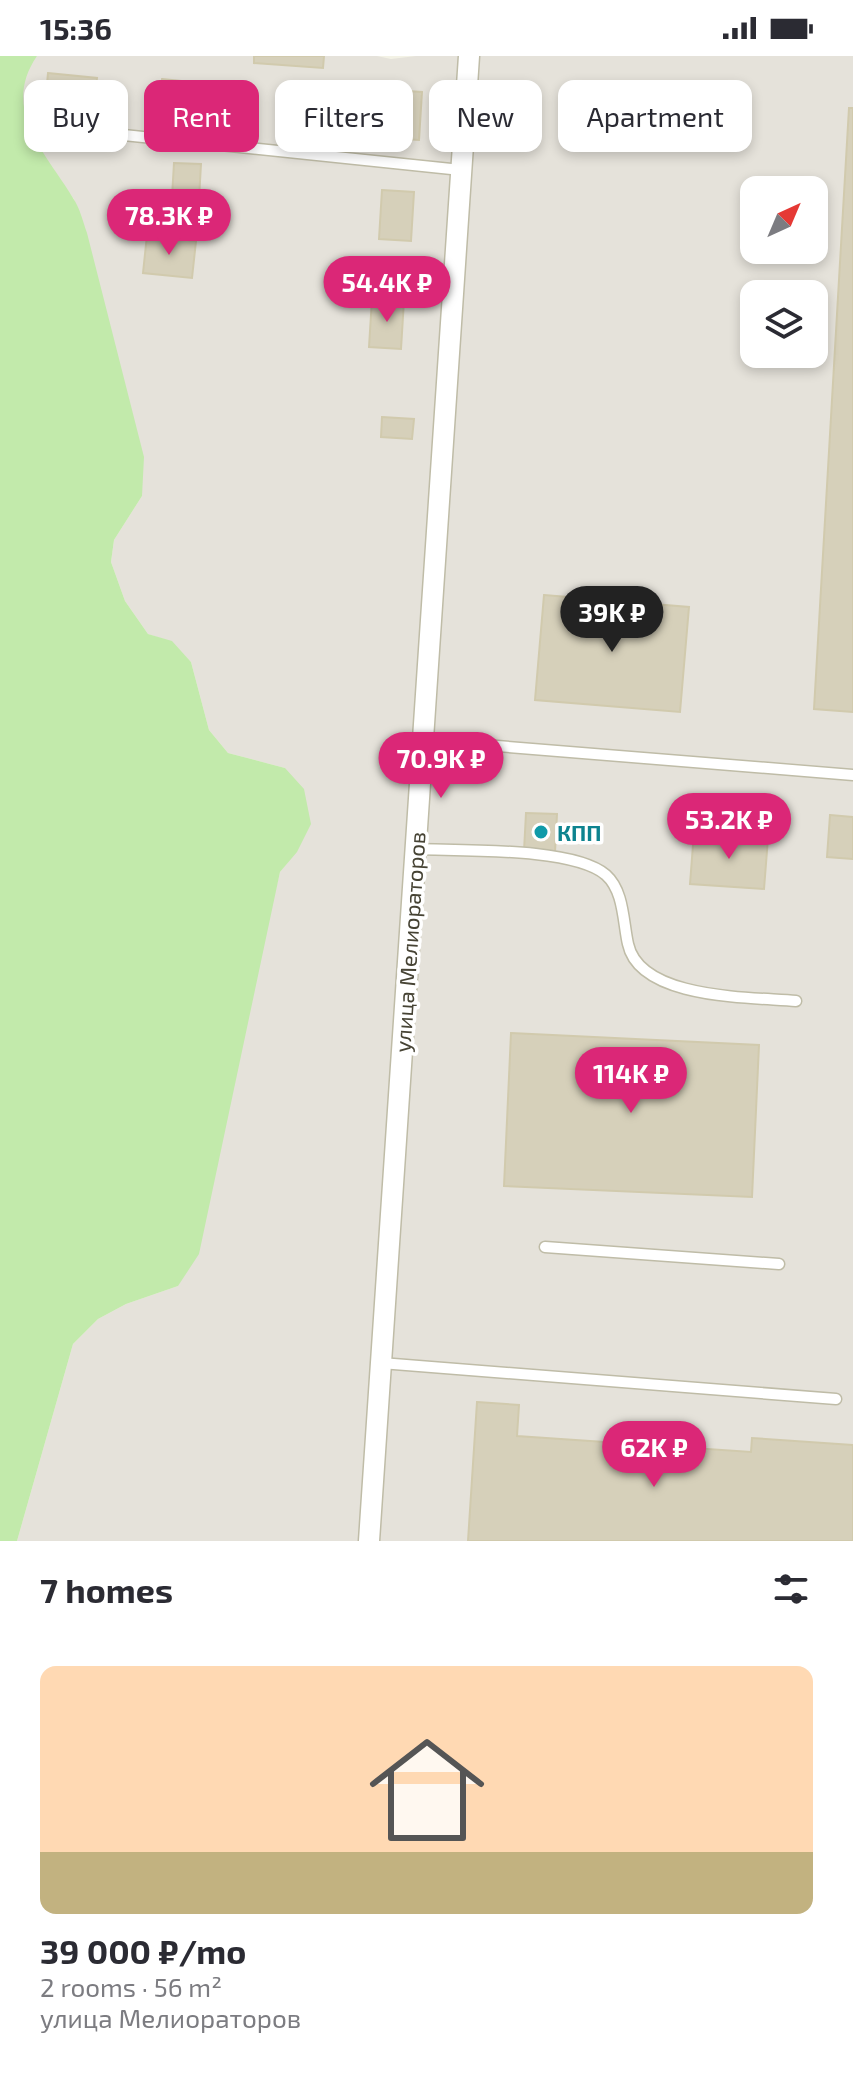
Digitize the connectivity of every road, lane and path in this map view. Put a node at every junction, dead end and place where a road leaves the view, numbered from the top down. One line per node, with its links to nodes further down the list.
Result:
1 (469, 56): 3 (street, улица Мелиораторов)
2 (128, 135): 3 (lane)
3 (461, 170): 4 (street, улица Мелиораторов)
4 (423, 740): 5 (lane); 6 (street, улица Мелиораторов)
5 (853, 775)
6 (416, 849): 7 (lane); 10 (street, улица Мелиораторов)
7 (796, 1001)
8 (545, 1247): 9 (lane)
9 (779, 1264)
10 (381, 1363): 11 (lane); 12 (street, улица Мелиораторов)
11 (836, 1399)
12 (369, 1541)

